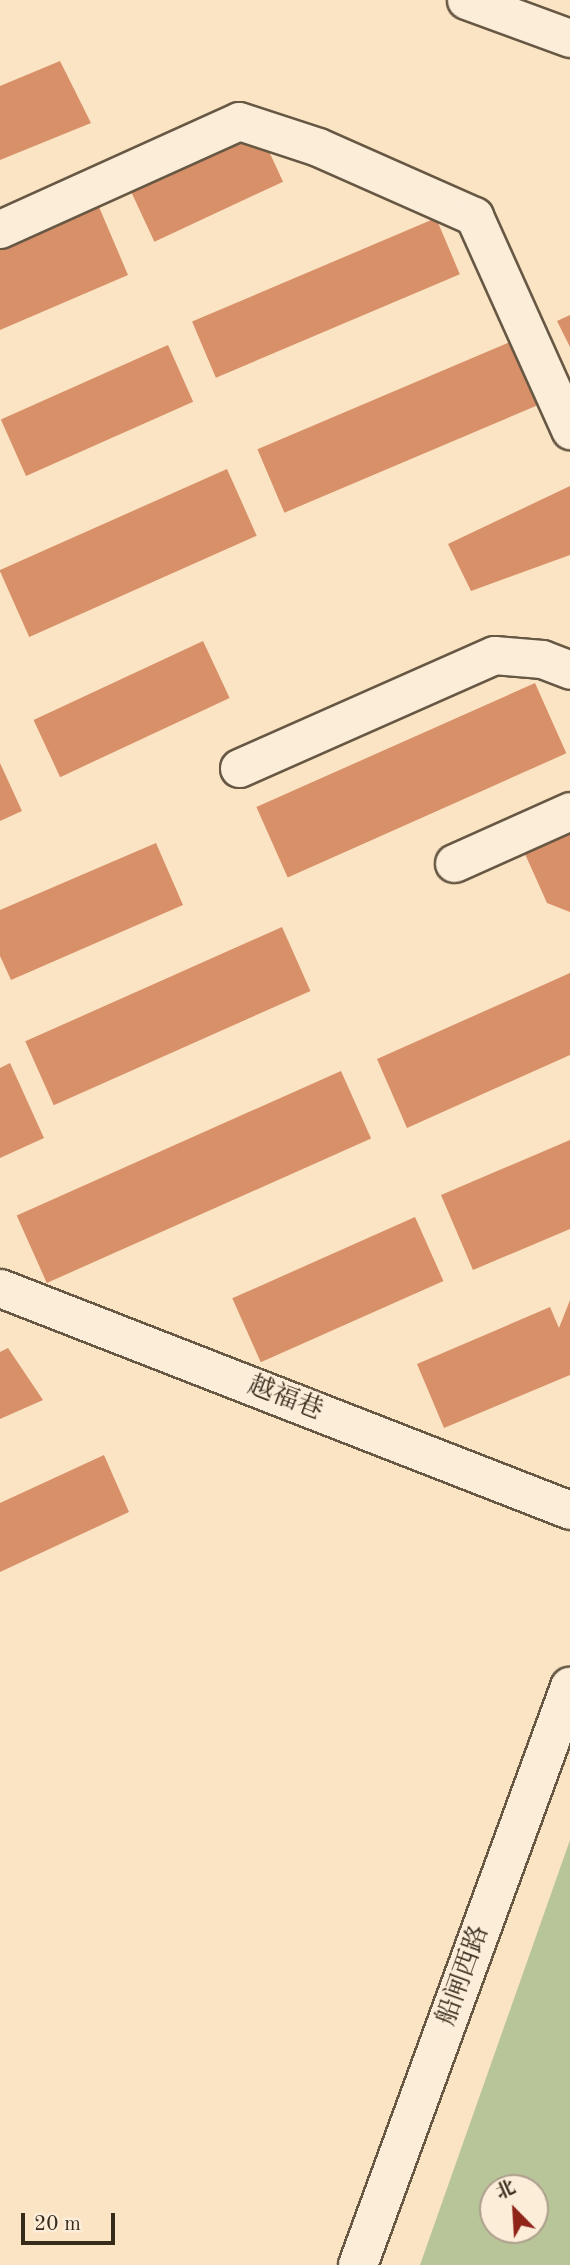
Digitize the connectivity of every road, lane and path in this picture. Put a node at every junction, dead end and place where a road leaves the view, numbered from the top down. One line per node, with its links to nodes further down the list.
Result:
1 (466, 0): 2 (street)
2 (570, 38)
3 (0, 229): 4 (street)
4 (570, 430)
5 (570, 670): 6 (street)
6 (239, 768)
7 (570, 811): 8 (street)
8 (454, 863)
9 (0, 1288): 10 (street, 越福巷)
10 (570, 1510)
11 (570, 1687): 12 (street, 船闸西路)
12 (358, 2265)

